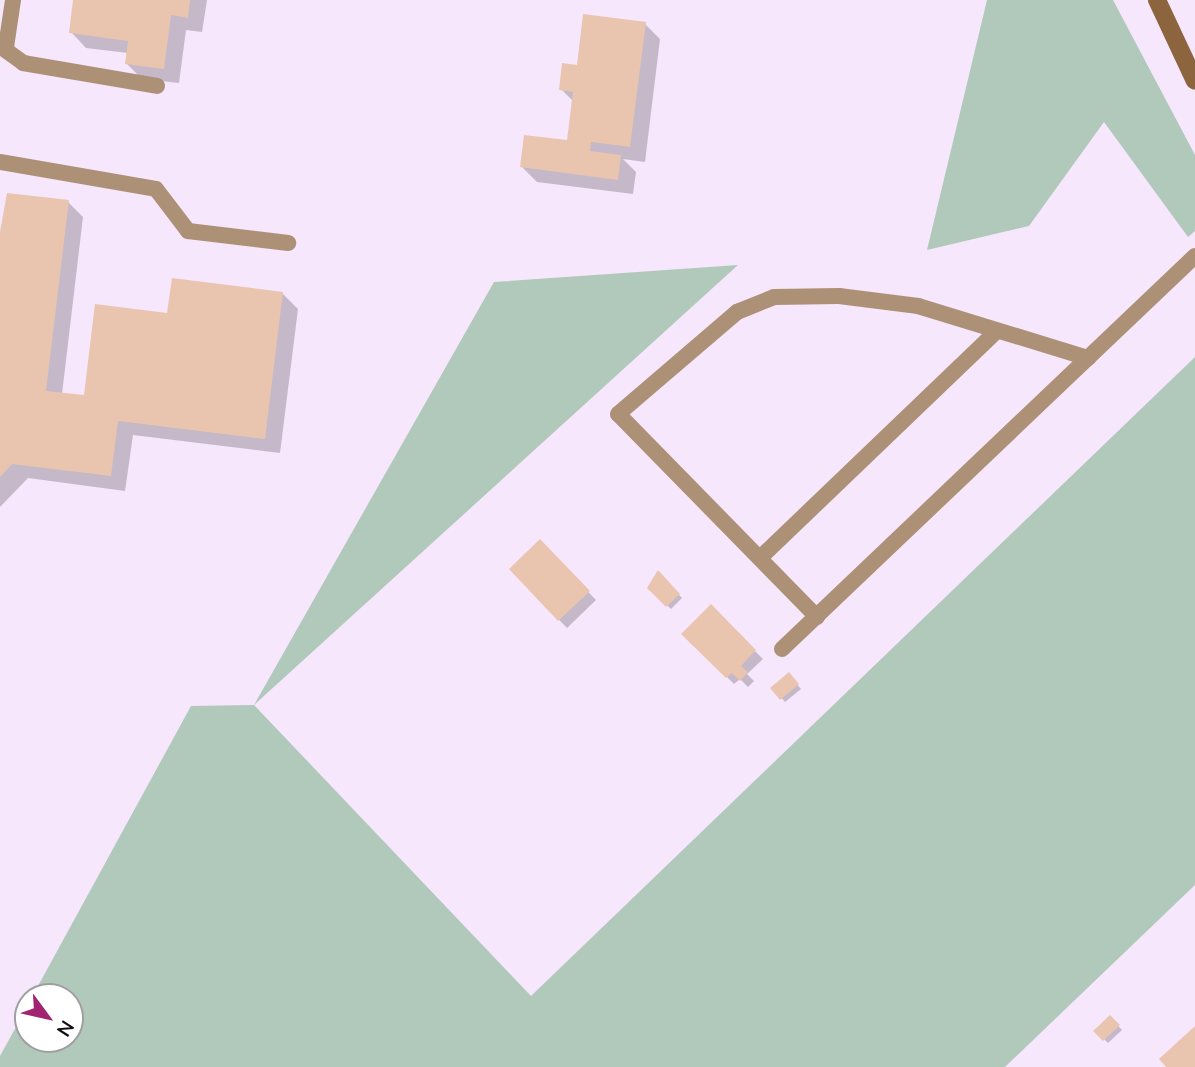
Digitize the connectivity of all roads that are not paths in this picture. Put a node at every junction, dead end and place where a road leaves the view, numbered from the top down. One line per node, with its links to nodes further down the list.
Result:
1 (13, 0): 3 (lane)
2 (1157, 0): 4 (street)
3 (3, 46): 5 (lane)
4 (1195, 81)
5 (157, 86)
6 (0, 162): 7 (lane)
7 (288, 243)
8 (1195, 256): 10 (lane)
9 (998, 331): 10 (lane); 11 (lane); 11 (lane)
10 (1087, 359): 12 (lane)
11 (761, 557): 12 (lane)
12 (817, 617): 13 (lane)
13 (782, 649)

